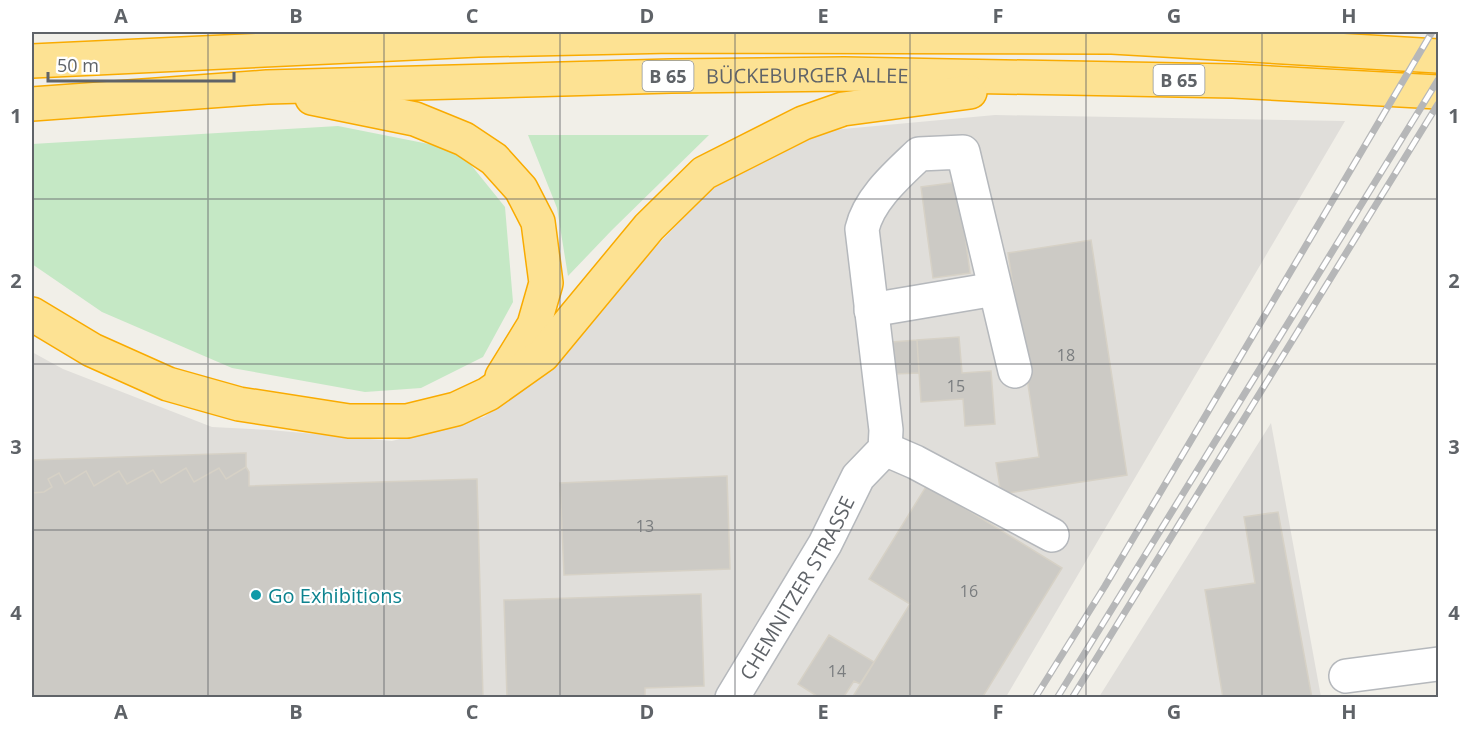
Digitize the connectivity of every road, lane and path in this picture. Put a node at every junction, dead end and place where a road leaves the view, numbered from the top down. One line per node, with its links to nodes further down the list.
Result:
1 (390, 32): 4 (highway)
2 (1061, 32): 3 (highway)
3 (1112, 37): 4 (highway, BÜCKEBURGER ALLEE / B 65); 5 (highway, BÜCKEBURGER ALLEE / B 65)
4 (286, 48): 6 (highway, BÜCKEBURGER ALLEE / B 65)
5 (1438, 56)
6 (32, 61)
7 (1070, 78): 8 (highway, BÜCKEBURGER ALLEE / B 65); 9 (highway, BÜCKEBURGER ALLEE / B 65); 15 (highway)
8 (267, 87): 10 (highway, BÜCKEBURGER ALLEE / B 65); 15 (highway)
9 (1438, 92)
10 (32, 104)
11 (996, 289): 12 (street); 12 (street); 14 (street)
12 (871, 310): 16 (street)
13 (32, 314): 15 (highway)
14 (1015, 370)
15 (488, 394)
16 (885, 449): 17 (street); 20 (street, CHEMNITZER STRASSE)
17 (1052, 535)
18 (1438, 664): 19 (street)
19 (1346, 676)
20 (732, 698)

